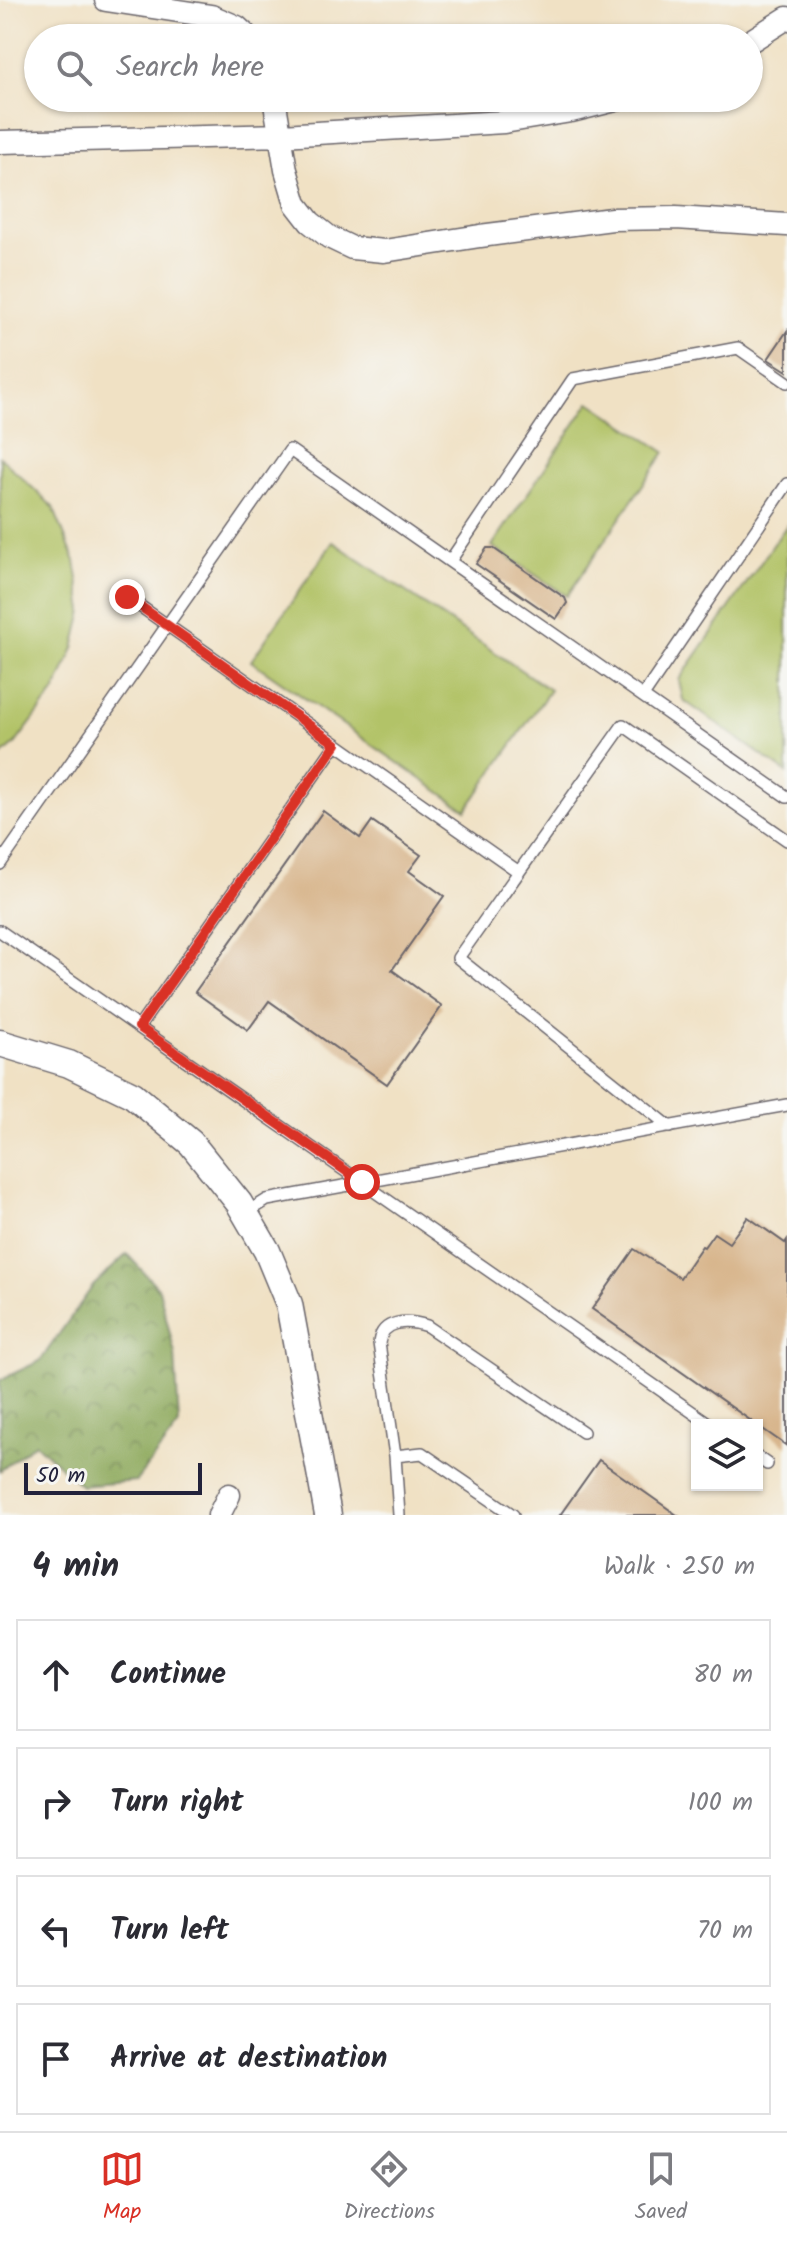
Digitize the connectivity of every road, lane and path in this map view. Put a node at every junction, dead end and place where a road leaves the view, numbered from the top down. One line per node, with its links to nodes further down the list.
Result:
1 (106, 0): 3 (street)
2 (787, 18): 4 (street)
3 (230, 24)
4 (763, 33)
5 (277, 112): 7 (street)
6 (565, 112): 7 (street)
7 (282, 135): 8 (street); 9 (street)
8 (0, 142)
9 (787, 225)
10 (787, 382): 12 (lane)
11 (787, 484): 15 (lane)
12 (450, 561): 14 (lane); 15 (lane)
13 (127, 597): 14 (lane)
14 (166, 625): 16 (lane); 19 (lane)
15 (643, 696): 17 (lane)
16 (336, 744): 20 (lane); 22 (lane)
17 (787, 797)
18 (787, 840): 20 (lane)
19 (0, 864)
20 (519, 872): 25 (lane)
21 (0, 931): 22 (lane)
22 (139, 1027): 26 (lane)
23 (0, 1043): 27 (street)
24 (787, 1105): 25 (lane)
25 (670, 1127): 26 (lane)
26 (362, 1182): 27 (lane); 28 (lane)
27 (245, 1214): 31 (street)
28 (702, 1419)
29 (583, 1432): 30 (lane)
30 (395, 1456): 32 (lane); 33 (lane)
31 (323, 1514)
32 (399, 1515)
33 (513, 1515)

